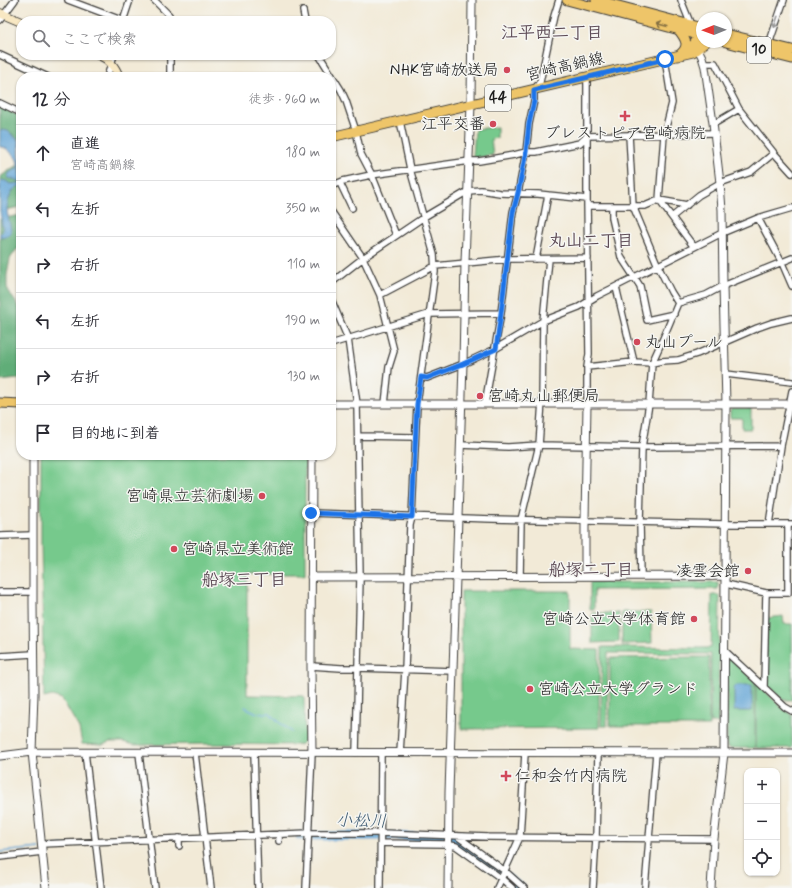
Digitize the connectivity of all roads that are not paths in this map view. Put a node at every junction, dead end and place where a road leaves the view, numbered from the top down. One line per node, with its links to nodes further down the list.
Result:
1 (15, 0): 12 (street)
2 (68, 0): 13 (street)
3 (130, 0): 14 (street)
4 (154, 0): 15 (street)
5 (472, 0): 47 (street)
6 (559, 0): 45 (street)
7 (567, 0): 19 (main road, one-way to 7)
8 (596, 0): 18 (main road)
9 (680, 0): 18 (street)
10 (784, 0): 25 (street, one-way to 25)
11 (303, 11): 16 (street)
12 (1, 16): 17 (main road)
13 (111, 16)
14 (125, 16)
15 (169, 16)
16 (304, 16)
17 (16, 20)
18 (690, 25): 20 (main road)
19 (678, 30): 21 (main road); 30 (main road)
20 (696, 30)
21 (696, 34)
22 (732, 35): 25 (main road, 10)
23 (696, 43): 28 (main road)
24 (732, 44): 32 (main road, 10)
25 (769, 44): 27 (main road, 10)
26 (698, 49): 28 (main road, 宮崎高鍋線 / 44); 37 (street)
27 (792, 50)
28 (688, 53): 30 (main road, 宮崎高鍋線 / 44)
29 (0, 55): 38 (street)
30 (678, 56): 31 (main road, 宮崎高鍋線 / 44)
31 (665, 59): 43 (main road, 宮崎高鍋線 / 44); 55 (street)
32 (792, 59)
33 (112, 60): 39 (street)
34 (112, 60): 40 (main road)
35 (170, 60): 41 (street)
36 (322, 60): 42 (street)
37 (704, 63): 48 (street); 51 (street)
38 (37, 72)
39 (108, 72)
40 (117, 72)
41 (170, 72)
42 (330, 72)
43 (586, 78): 45 (main road, 宮崎高鍋線 / 44); 57 (street)
44 (336, 82): 52 (street)
45 (534, 90): 47 (main road, 宮崎高鍋線 / 44); 58 (street)
46 (0, 103): 49 (street)
47 (471, 104): 50 (main road, 宮崎高鍋線 / 44); 60 (street)
48 (739, 109): 51 (street); 59 (street)
49 (16, 111)
50 (400, 120): 52 (main road, 宮崎高鍋線 / 44); 61 (street)
51 (714, 123): 53 (street)
52 (356, 131): 56 (main road, 宮崎高鍋線 / 44); 63 (street)
53 (714, 133): 55 (street); 65 (street)
54 (629, 134): 55 (street); 57 (street); 75 (street)
55 (664, 134): 71 (street)
56 (336, 136)
57 (587, 136): 58 (street); 70 (street)
58 (526, 152): 60 (street); 68 (street)
59 (774, 153): 62 (street); 65 (street)
60 (470, 161): 61 (street); 67 (street)
61 (410, 169): 63 (street); 78 (street)
62 (792, 173)
63 (372, 175): 64 (street); 83 (street)
64 (340, 183): 66 (street); 76 (street)
65 (720, 183): 72 (street); 82 (street)
66 (336, 184)
67 (468, 191): 68 (street); 78 (street); 91 (street)
68 (518, 193): 69 (street); 88 (street)
69 (548, 195): 70 (street); 89 (street)
70 (587, 199): 73 (street)
71 (659, 200): 72 (street); 75 (street); 79 (street)
72 (687, 205): 79 (street)
73 (587, 206): 74 (street); 86 (street)
74 (612, 206): 75 (street); 95 (street)
75 (633, 206): 94 (street)
76 (352, 208)
77 (792, 208): 81 (street)
78 (424, 217): 83 (street); 93 (street)
79 (672, 217): 84 (street)
80 (336, 218): 85 (street)
81 (758, 218): 82 (street); 92 (street)
82 (722, 233): 84 (street); 97 (street)
83 (396, 235): 85 (street)
84 (694, 247): 94 (street)
85 (363, 258): 96 (street); 100 (street)
86 (588, 258): 90 (street); 101 (street)
87 (792, 258): 92 (street)
88 (508, 259): 89 (street); 91 (street); 104 (street)
89 (536, 259): 90 (street)
90 (549, 259): 109 (street)
91 (465, 262): 93 (street); 106 (street)
92 (782, 263): 97 (street); 98 (street)
93 (435, 266): 100 (street); 105 (street)
94 (658, 266): 95 (street); 102 (street)
95 (635, 277): 99 (street); 107 (street)
96 (336, 279)
97 (723, 286): 102 (street); 112 (street)
98 (792, 286)
99 (616, 287): 101 (street); 115 (street)
100 (380, 295): 110 (street)
101 (588, 302): 109 (street); 118 (street)
102 (678, 303): 107 (street)
103 (336, 311): 111 (street)
104 (501, 313): 106 (street); 114 (street)
105 (429, 314): 106 (street); 110 (street); 120 (street)
106 (464, 314): 117 (street)
107 (674, 314): 116 (street)
108 (792, 318): 112 (street)
109 (543, 321): 114 (street); 131 (street)
110 (388, 327): 111 (street); 127 (street)
111 (348, 339): 113 (street); 126 (street)
112 (725, 342): 116 (street); 119 (street)
113 (336, 343)
114 (496, 349): 117 (street); 130 (street)
115 (634, 362): 116 (street); 118 (street)
116 (652, 363): 133 (street)
117 (463, 364): 120 (street); 129 (street)
118 (587, 367): 132 (street)
119 (726, 374): 121 (street); 134 (street)
120 (421, 377): 128 (street)
121 (792, 382)
122 (792, 392): 135 (street)
123 (0, 403): 124 (main road)
124 (16, 404)
125 (336, 404): 126 (street)
126 (357, 404): 127 (street); 136 (street)
127 (385, 404): 128 (street)
128 (417, 404): 129 (street); 137 (street)
129 (461, 404): 130 (street); 138 (street)
130 (485, 404): 131 (street)
131 (541, 404): 132 (street); 139 (street)
132 (588, 404): 133 (street); 140 (street)
133 (649, 404): 134 (street); 143 (street)
134 (726, 404): 135 (street); 141 (street)
135 (791, 404): 142 (street)
136 (358, 436): 137 (street); 147 (street)
137 (415, 437): 148 (street)
138 (460, 444): 139 (street); 149 (street)
139 (539, 445): 140 (street); 150 (street)
140 (587, 446): 143 (street); 151 (street)
141 (726, 446): 142 (street); 143 (street); 153 (street)
142 (781, 446): 154 (street)
143 (642, 447): 152 (street)
144 (33, 460): 156 (street)
145 (312, 460): 146 (street)
146 (311, 513): 147 (street); 164 (street)
147 (358, 514): 148 (street); 165 (street)
148 (412, 517): 149 (street); 158 (street)
149 (458, 518): 150 (street); 159 (street)
150 (521, 520): 151 (street); 160 (street)
151 (585, 521): 152 (street); 161 (street)
152 (640, 522): 153 (street); 162 (street)
153 (726, 524): 154 (street); 163 (street)
154 (769, 524): 155 (street)
155 (790, 524): 169 (street)
156 (33, 535): 157 (street); 168 (street)
157 (0, 536)
158 (408, 576): 159 (street); 165 (street); 175 (street)
159 (456, 576): 160 (street); 176 (street)
160 (520, 576): 161 (street)
161 (585, 576): 162 (street)
162 (641, 576): 163 (street)
163 (726, 576): 166 (street)
164 (311, 577): 165 (street); 173 (street)
165 (360, 577): 174 (street)
166 (726, 584): 169 (street); 170 (street)
167 (0, 592): 168 (street)
168 (33, 592): 171 (street)
169 (766, 593): 177 (street)
170 (724, 650): 177 (street); 192 (street)
171 (33, 654): 172 (street); 179 (street)
172 (0, 656)
173 (311, 666): 174 (street); 184 (street)
174 (358, 668): 175 (street); 185 (street)
175 (405, 670): 176 (street); 187 (street)
176 (453, 671): 188 (street)
177 (764, 686): 178 (street)
178 (792, 711)
179 (32, 752): 180 (street); 194 (street); 210 (street)
180 (85, 752): 181 (street); 212 (street)
181 (139, 753): 182 (street); 207 (street)
182 (195, 753): 183 (street); 201 (street)
183 (254, 753): 184 (street); 198 (street)
184 (312, 753): 185 (street); 195 (street)
185 (356, 753): 186 (street)
186 (381, 753): 187 (street); 197 (street)
187 (400, 753): 188 (street)
188 (451, 753): 189 (street); 199 (street)
189 (525, 753): 190 (street); 202 (street)
190 (598, 753): 191 (street); 204 (street)
191 (656, 753): 192 (street); 205 (street)
192 (724, 753): 193 (street); 206 (street)
193 (792, 753)
194 (0, 756)
195 (309, 833): 196 (street); 197 (street); 222 (street)
196 (279, 834): 198 (street); 208 (street)
197 (381, 834): 199 (street); 209 (street)
198 (256, 835): 201 (street); 221 (street)
199 (449, 836): 200 (street); 211 (street)
200 (457, 836): 202 (street); 216 (street)
201 (204, 837): 203 (street); 220 (street)
202 (520, 837): 204 (street); 216 (street)
203 (179, 838): 207 (street); 213 (street)
204 (596, 838): 205 (street); 228 (street)
205 (649, 838): 206 (street); 229 (street)
206 (714, 839): 230 (street)
207 (150, 840): 212 (street); 219 (street)
208 (279, 841)
209 (381, 843): 211 (street); 223 (street)
210 (41, 844): 212 (street); 214 (street)
211 (449, 844): 216 (street); 224 (street)
212 (96, 845): 218 (street)
213 (179, 846)
214 (42, 852): 215 (street); 217 (street)
215 (0, 857)
216 (503, 875): 225 (street); 226 (street); 227 (street)
217 (46, 888)
218 (101, 888)
219 (155, 888)
220 (211, 888)
221 (258, 888)
222 (306, 888)
223 (380, 888)
224 (448, 888)
225 (497, 888)
226 (512, 888)
227 (524, 888)
228 (593, 888)
229 (645, 888)
230 (711, 888)

